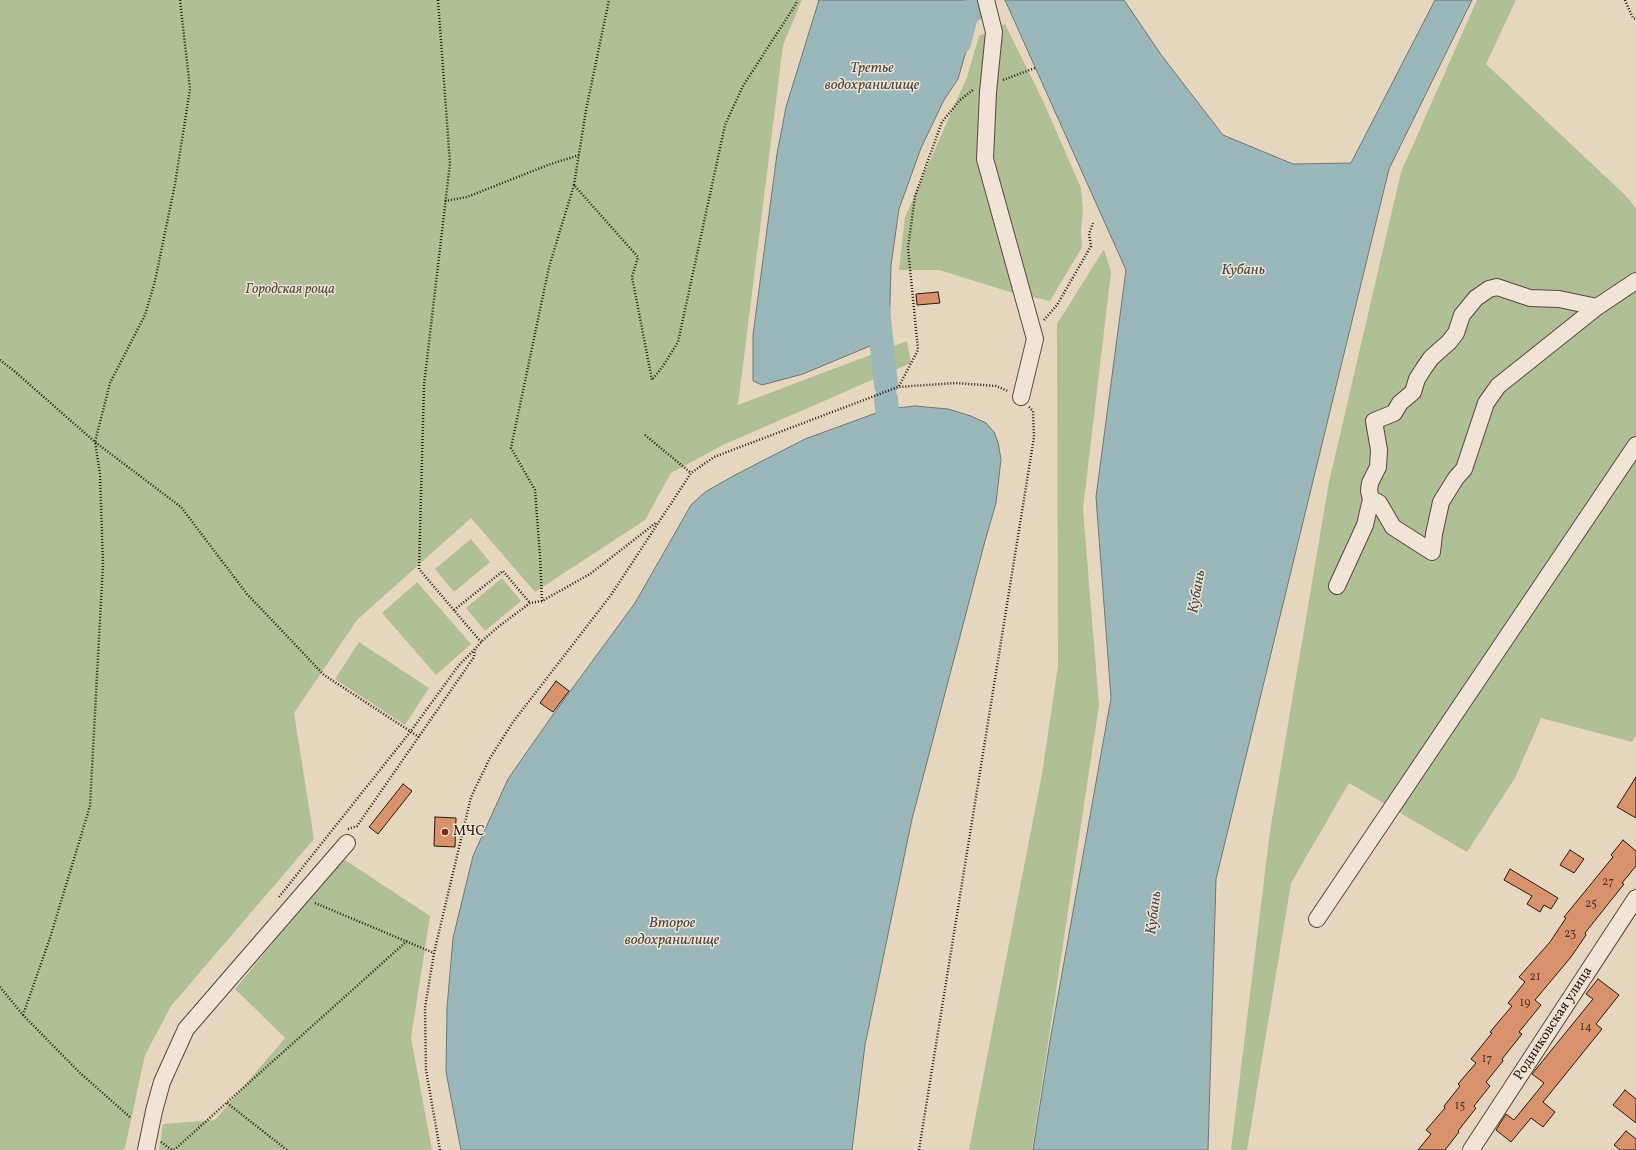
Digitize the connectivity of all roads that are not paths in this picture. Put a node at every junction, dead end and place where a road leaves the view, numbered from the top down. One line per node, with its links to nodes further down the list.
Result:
1 (986, 0): 4 (street)
2 (1636, 281): 3 (street)
3 (1597, 307): 6 (street); 6 (street)
4 (1021, 397)
5 (1636, 445): 10 (street)
6 (1371, 499): 7 (street)
7 (1337, 586)
8 (342, 835): 11 (street)
9 (1636, 898): 12 (street, Родниковская улица)
10 (1317, 919)
11 (146, 1150)
12 (1471, 1150)

